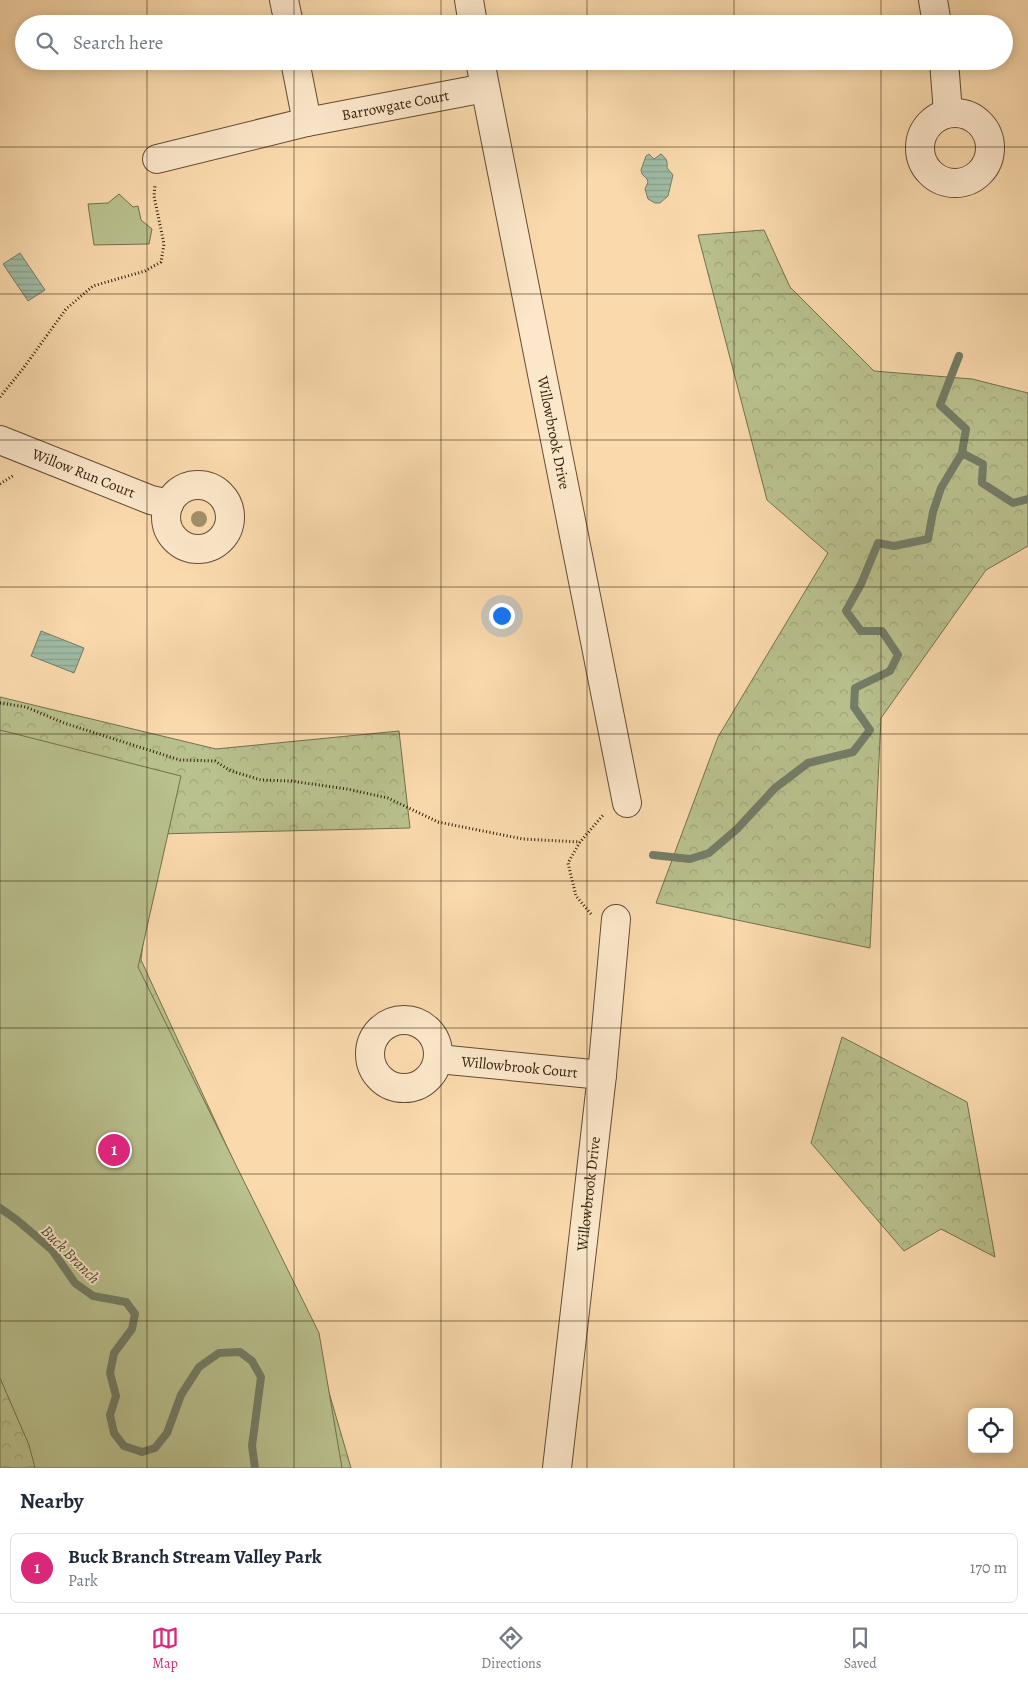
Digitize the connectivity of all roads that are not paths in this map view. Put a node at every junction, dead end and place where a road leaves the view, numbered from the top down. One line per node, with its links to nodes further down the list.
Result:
1 (284, 0): 4 (street)
2 (469, 0): 5 (street)
3 (933, 0): 6 (street)
4 (286, 15)
5 (472, 15)
6 (936, 15)
7 (298, 70): 12 (street)
8 (482, 70): 10 (street, Willowbrook Drive)
9 (945, 70): 11 (street)
10 (485, 88): 12 (street, Barrowgate Court); 16 (street, Willowbrook Drive)
11 (948, 113)
12 (307, 122): 13 (street, Barrowgate Court)
13 (157, 159)
14 (0, 440): 15 (street, Willow Run Court)
15 (169, 504)
16 (627, 802)
17 (616, 919): 19 (street, Willowbrook Drive)
18 (438, 1059): 19 (street, Willowbrook Court)
19 (602, 1075): 20 (street, Willowbrook Drive)
20 (557, 1468)

